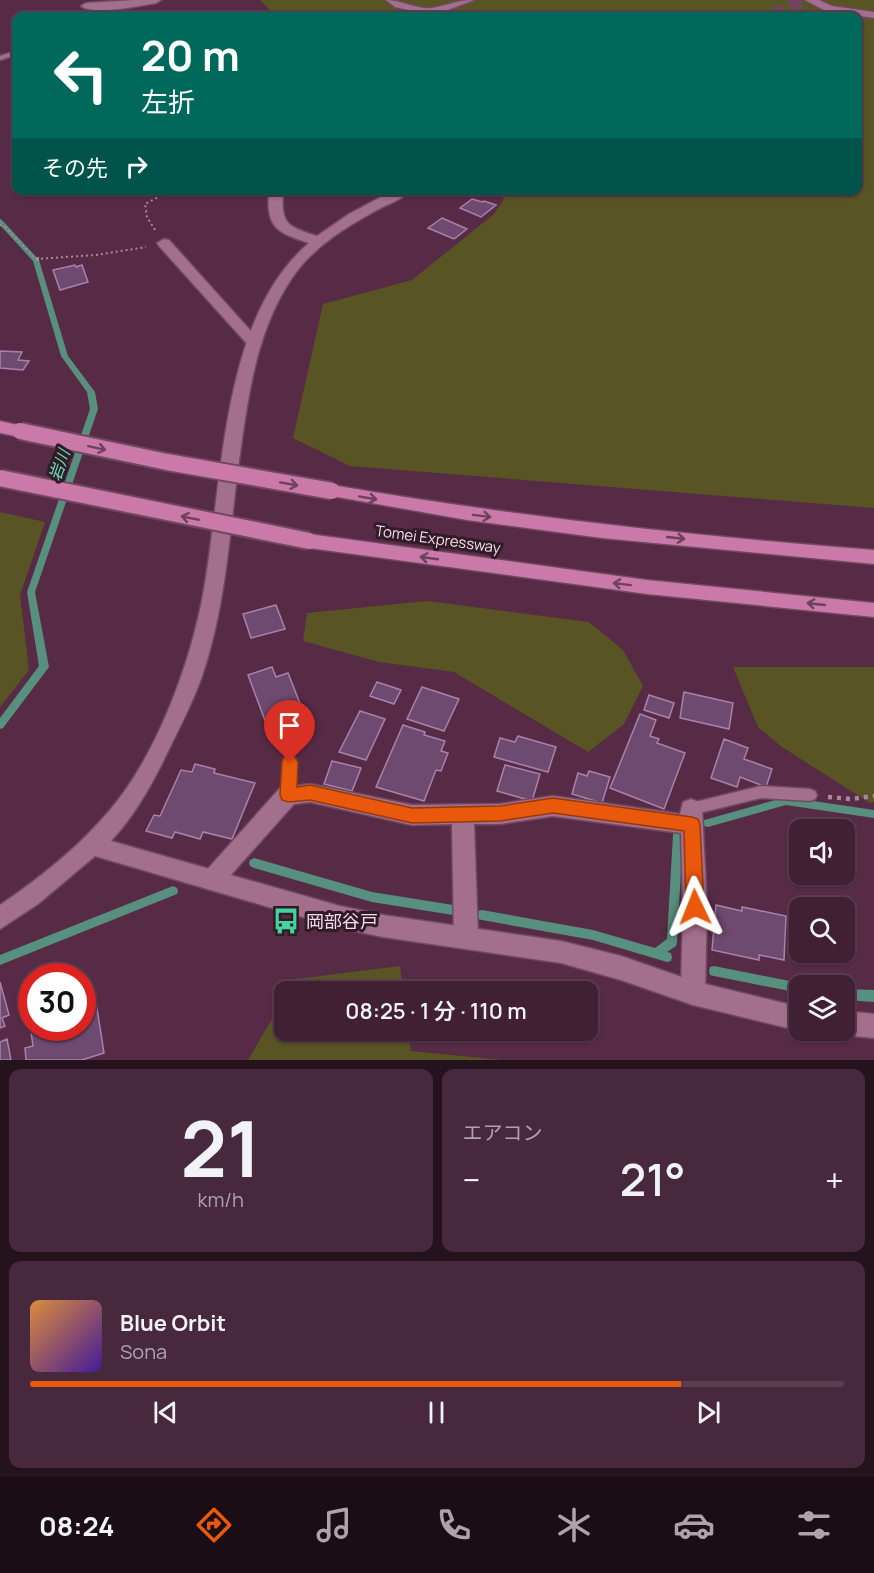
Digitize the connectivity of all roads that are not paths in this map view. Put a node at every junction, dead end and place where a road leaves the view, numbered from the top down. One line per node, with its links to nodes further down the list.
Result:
1 (156, 0): 5 (street)
2 (391, 0): 6 (street)
3 (469, 0): 7 (street)
4 (810, 0): 8 (street)
5 (87, 3)
6 (423, 12)
7 (435, 12)
8 (852, 12)
9 (276, 195): 11 (street)
10 (396, 195): 11 (street)
11 (318, 241): 13 (street)
12 (164, 243): 13 (street)
13 (254, 343): 23 (street)
14 (0, 427): 16 (highway, Tomei Expressway, one-way to 16, bridge)
15 (0, 478): 17 (highway, Tomei Expressway, one-way to 15, bridge)
16 (874, 557)
17 (874, 610)
18 (290, 762): 19 (lane)
19 (288, 795): 21 (street); 24 (street)
20 (810, 795): 22 (lane)
21 (463, 814): 22 (street); 26 (street)
22 (691, 817): 27 (street)
23 (91, 845): 24 (street); 25 (street)
24 (213, 879): 26 (street)
25 (0, 918)
26 (466, 937): 27 (street)
27 (693, 993): 28 (street)
28 (789, 1016)
29 (855, 1024): 30 (street)
30 (874, 1026)

